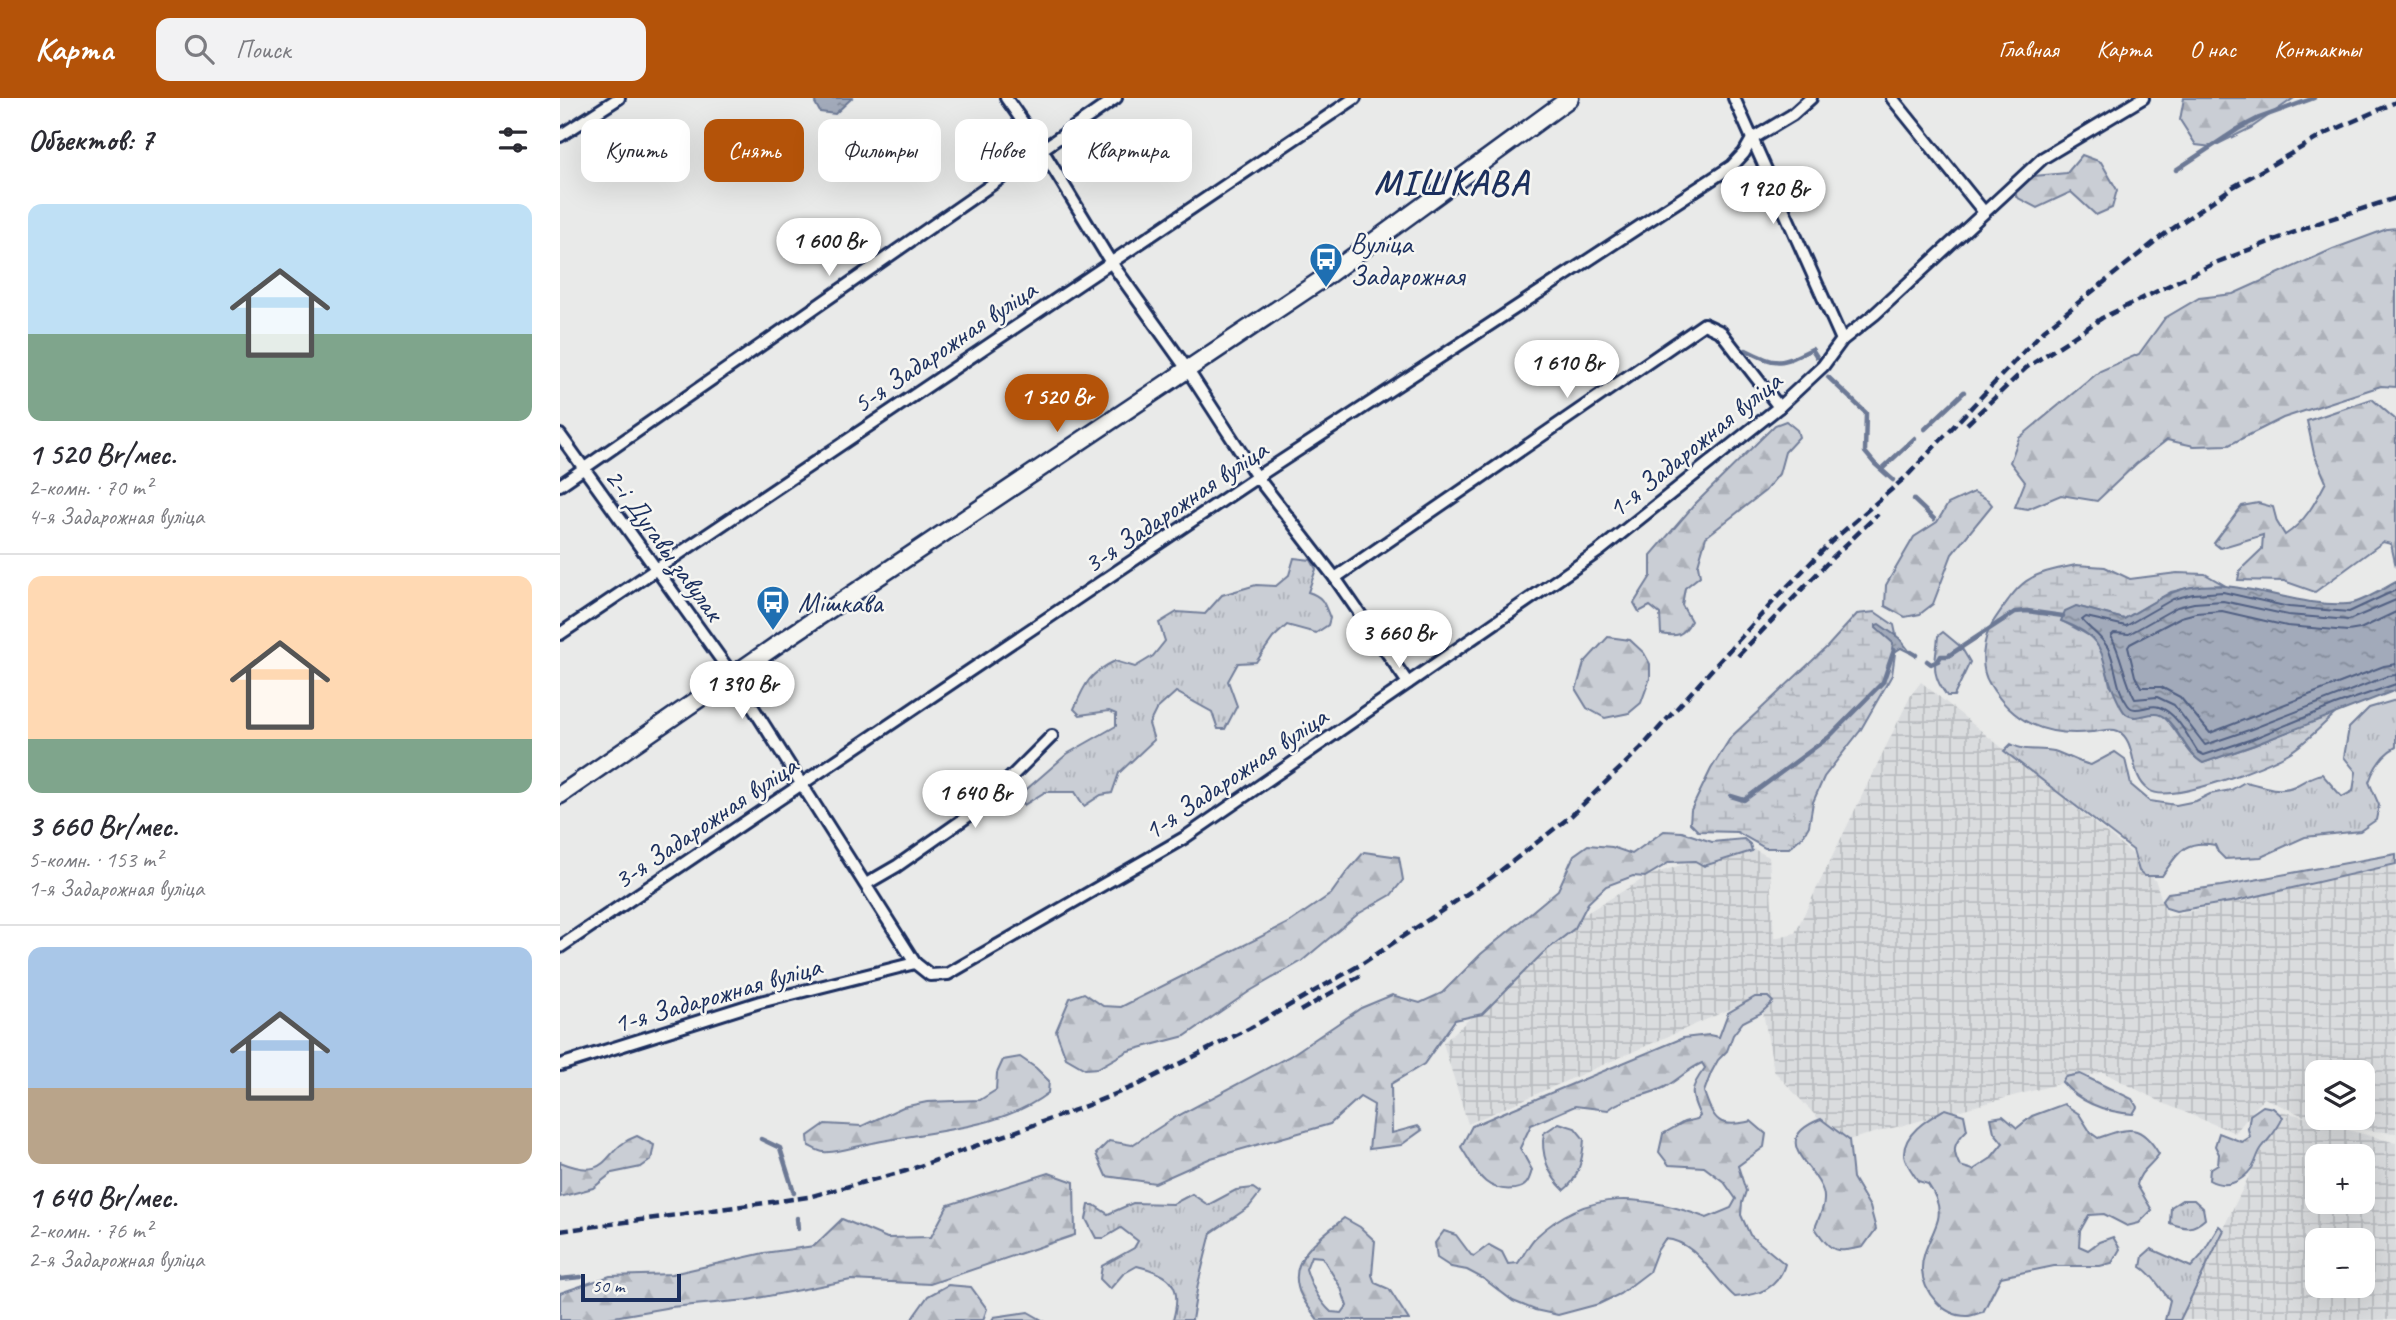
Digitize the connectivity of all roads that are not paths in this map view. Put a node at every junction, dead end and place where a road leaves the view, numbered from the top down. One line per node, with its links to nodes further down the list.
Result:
1 (619, 98): 11 (street)
2 (1006, 98): 10 (street)
3 (1116, 98): 13 (street)
4 (1355, 98): 17 (street, 5-я Задарожная вуліца)
5 (1570, 98): 19 (main road)
6 (1734, 98): 12 (street)
7 (1811, 98): 12 (street, 3-я Задарожная вуліца)
8 (1892, 98): 16 (street)
9 (2143, 98): 16 (street, 1-я Задарожная вуліца)
10 (1021, 119)
11 (560, 136)
12 (1752, 139): 18 (street); 23 (street, 3-я Задарожная вуліца)
13 (1048, 143)
14 (1048, 159): 17 (street)
15 (993, 182): 22 (street)
16 (1984, 212): 18 (street, 1-я Задарожная вуліца)
17 (1110, 261): 19 (street); 25 (street, 5-я Задарожная вуліца)
18 (1842, 340): 20 (street, 1-я Задарожная вуліца)
19 (1187, 369): 23 (street); 28 (main road)
20 (1779, 407): 26 (street); 29 (street, 1-я Задарожная вуліца)
21 (560, 435): 22 (street, 2-і Дугавы завулак)
22 (584, 469): 24 (street); 25 (street, 2-і Дугавы завулак)
23 (1257, 477): 26 (street); 31 (street, 3-я Задарожная вуліца)
24 (560, 485)
25 (655, 569): 27 (street, 5-я Задарожная вуліца); 28 (street, 2-і Дугавы завулак)
26 (1335, 578): 29 (street)
27 (560, 634)
28 (733, 676): 31 (street, 2-і Дугавы завулак); 32 (main road)
29 (1408, 683): 35 (street, 1-я Задарожная вуліца)
30 (1052, 736): 33 (street)
31 (803, 785): 33 (street, 2-і Дугавы завулак); 34 (street, 3-я Задарожная вуліца)
32 (560, 795)
33 (866, 884): 35 (street, 2-і Дугавы завулак)
34 (560, 947)
35 (915, 963): 36 (street, 1-я Задарожная вуліца)
36 (560, 1065)

